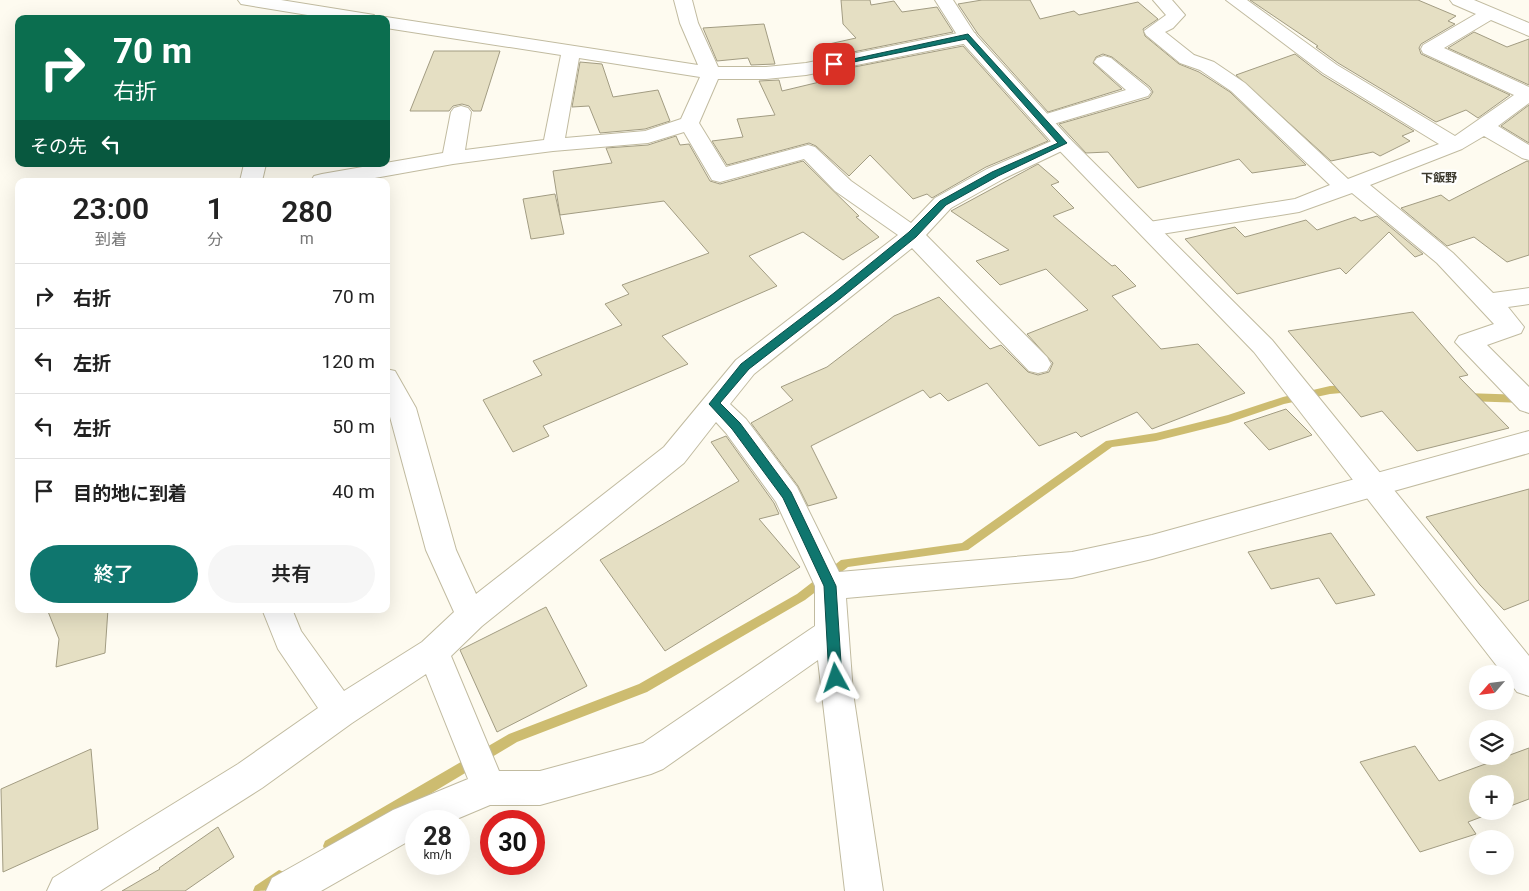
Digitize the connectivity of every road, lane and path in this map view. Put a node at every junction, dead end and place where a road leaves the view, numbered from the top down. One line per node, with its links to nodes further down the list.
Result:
1 (254, 0): 7 (street)
2 (683, 0): 15 (street)
3 (944, 0): 12 (street)
4 (1162, 0): 27 (street)
5 (1235, 0): 23 (street)
6 (1459, 0): 8 (street)
7 (291, 13): 9 (street)
8 (1491, 13): 11 (street); 16 (street)
9 (317, 15)
10 (390, 23): 13 (street)
11 (1529, 30)
12 (968, 36): 15 (street); 18 (street)
13 (571, 51): 15 (street); 22 (street)
14 (1104, 62): 18 (street)
15 (711, 74): 19 (street)
16 (1528, 94): 20 (street)
17 (462, 112): 25 (street)
18 (1042, 120): 21 (street)
19 (689, 123): 22 (street); 29 (street)
20 (1484, 127): 23 (street); 24 (street)
21 (1063, 143): 28 (street); 29 (street)
22 (553, 145): 25 (street)
23 (1455, 145): 27 (street)
24 (1529, 154)
25 (453, 158): 26 (street)
26 (339, 178)
27 (1350, 186): 28 (street); 31 (street)
28 (1150, 229): 37 (street)
29 (912, 235): 32 (street); 34 (street)
30 (1529, 296): 31 (street)
31 (1488, 302): 35 (street)
32 (1038, 364)
33 (390, 385): 40 (street)
34 (714, 404): 38 (street); 40 (street)
35 (1529, 404)
36 (1529, 442): 37 (street)
37 (1373, 485): 38 (street); 43 (street)
38 (830, 586): 41 (street)
39 (279, 613): 44 (street)
40 (471, 616): 42 (street)
41 (831, 633): 45 (street); 48 (street)
42 (433, 652): 44 (street); 45 (street)
43 (1529, 681)
44 (340, 712): 46 (street)
45 (489, 788): 47 (street)
46 (66, 891)
47 (285, 891)
48 (864, 891)

